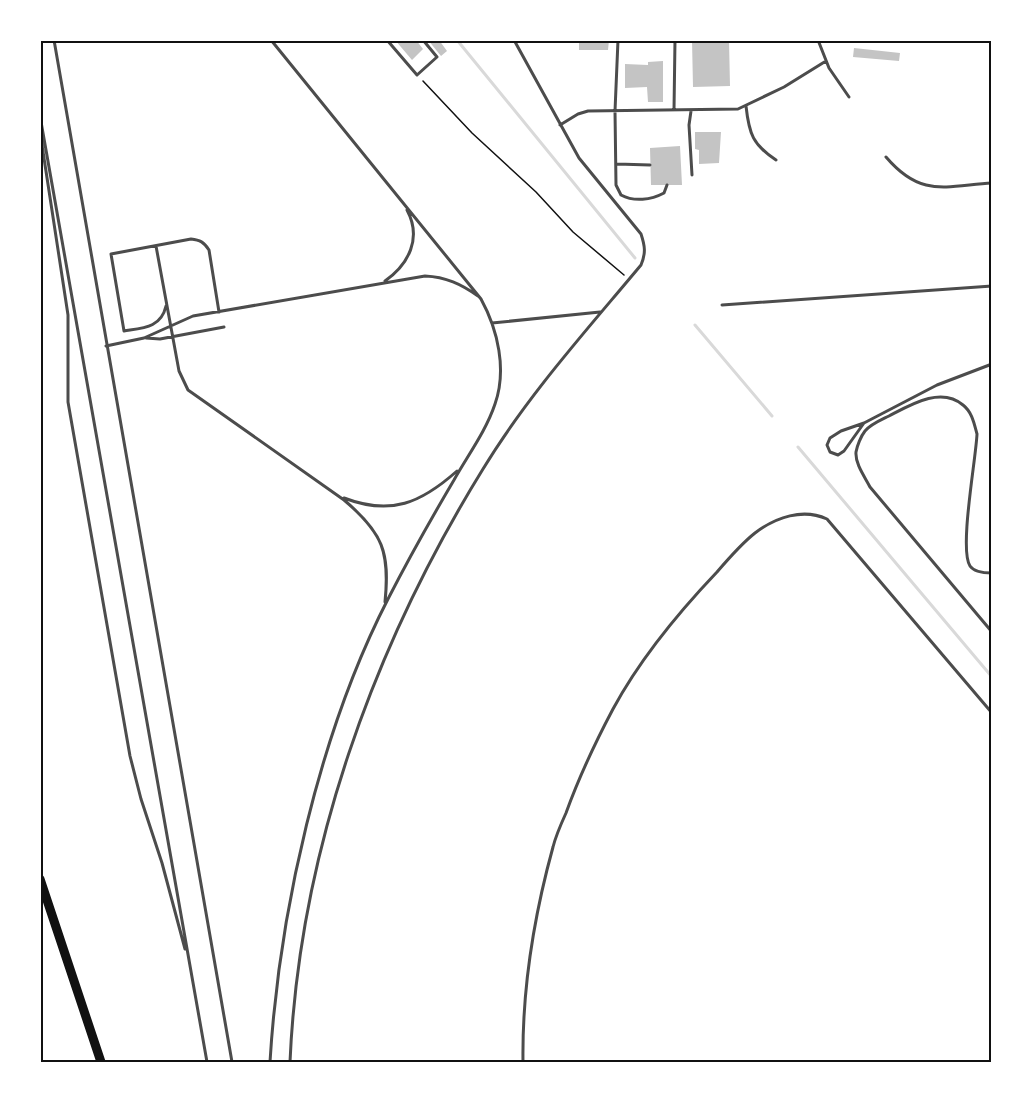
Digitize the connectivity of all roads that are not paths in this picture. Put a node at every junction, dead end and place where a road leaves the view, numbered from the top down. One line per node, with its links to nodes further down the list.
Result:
1 (54, 40): 39 (lane)
2 (271, 40): 25 (lane)
3 (387, 40): 4 (lane)
4 (423, 40)
5 (514, 40): 16 (lane)
6 (618, 40): 14 (lane)
7 (675, 40): 12 (lane)
8 (818, 40): 9 (lane)
9 (826, 61): 10 (lane); 11 (lane)
10 (849, 97)
11 (746, 106): 13 (lane); 19 (lane)
12 (674, 110): 13 (lane); 14 (lane)
13 (691, 110): 22 (lane)
14 (615, 111): 16 (lane); 20 (lane)
15 (40, 116): 49 (lane)
16 (560, 126): 33 (lane)
17 (40, 132): 49 (lane)
18 (886, 157): 23 (lane)
19 (776, 160)
20 (617, 164): 21 (lane); 24 (lane)
21 (650, 165)
22 (692, 175)
23 (992, 183)
24 (667, 185)
25 (404, 203): 27 (lane); 29 (lane)
26 (156, 246): 31 (lane); 31 (lane); 32 (lane)
27 (383, 283): 29 (lane); 32 (lane)
28 (992, 286): 30 (lane)
29 (482, 299): 34 (lane)
30 (722, 304)
31 (166, 305): 35 (lane)
32 (219, 312): 35 (lane)
33 (600, 312): 34 (lane); 54 (lane)
34 (492, 323): 42 (lane)
35 (170, 326): 37 (lane); 38 (lane)
36 (224, 327): 37 (lane)
37 (172, 336): 38 (lane); 43 (lane)
38 (144, 338): 39 (lane)
39 (106, 346): 52 (lane)
40 (992, 364): 41 (lane)
41 (864, 423): 41 (lane)
42 (460, 468): 43 (lane); 45 (lane)
43 (339, 496): 45 (lane)
44 (992, 573): 46 (lane)
45 (385, 605): 53 (lane)
46 (992, 632)
47 (992, 713): 55 (lane)
48 (40, 879): 50 (main road)
49 (190, 965): 51 (lane)
50 (101, 1062)
51 (207, 1062)
52 (232, 1062)
53 (270, 1062)
54 (290, 1062)
55 (524, 1062)

